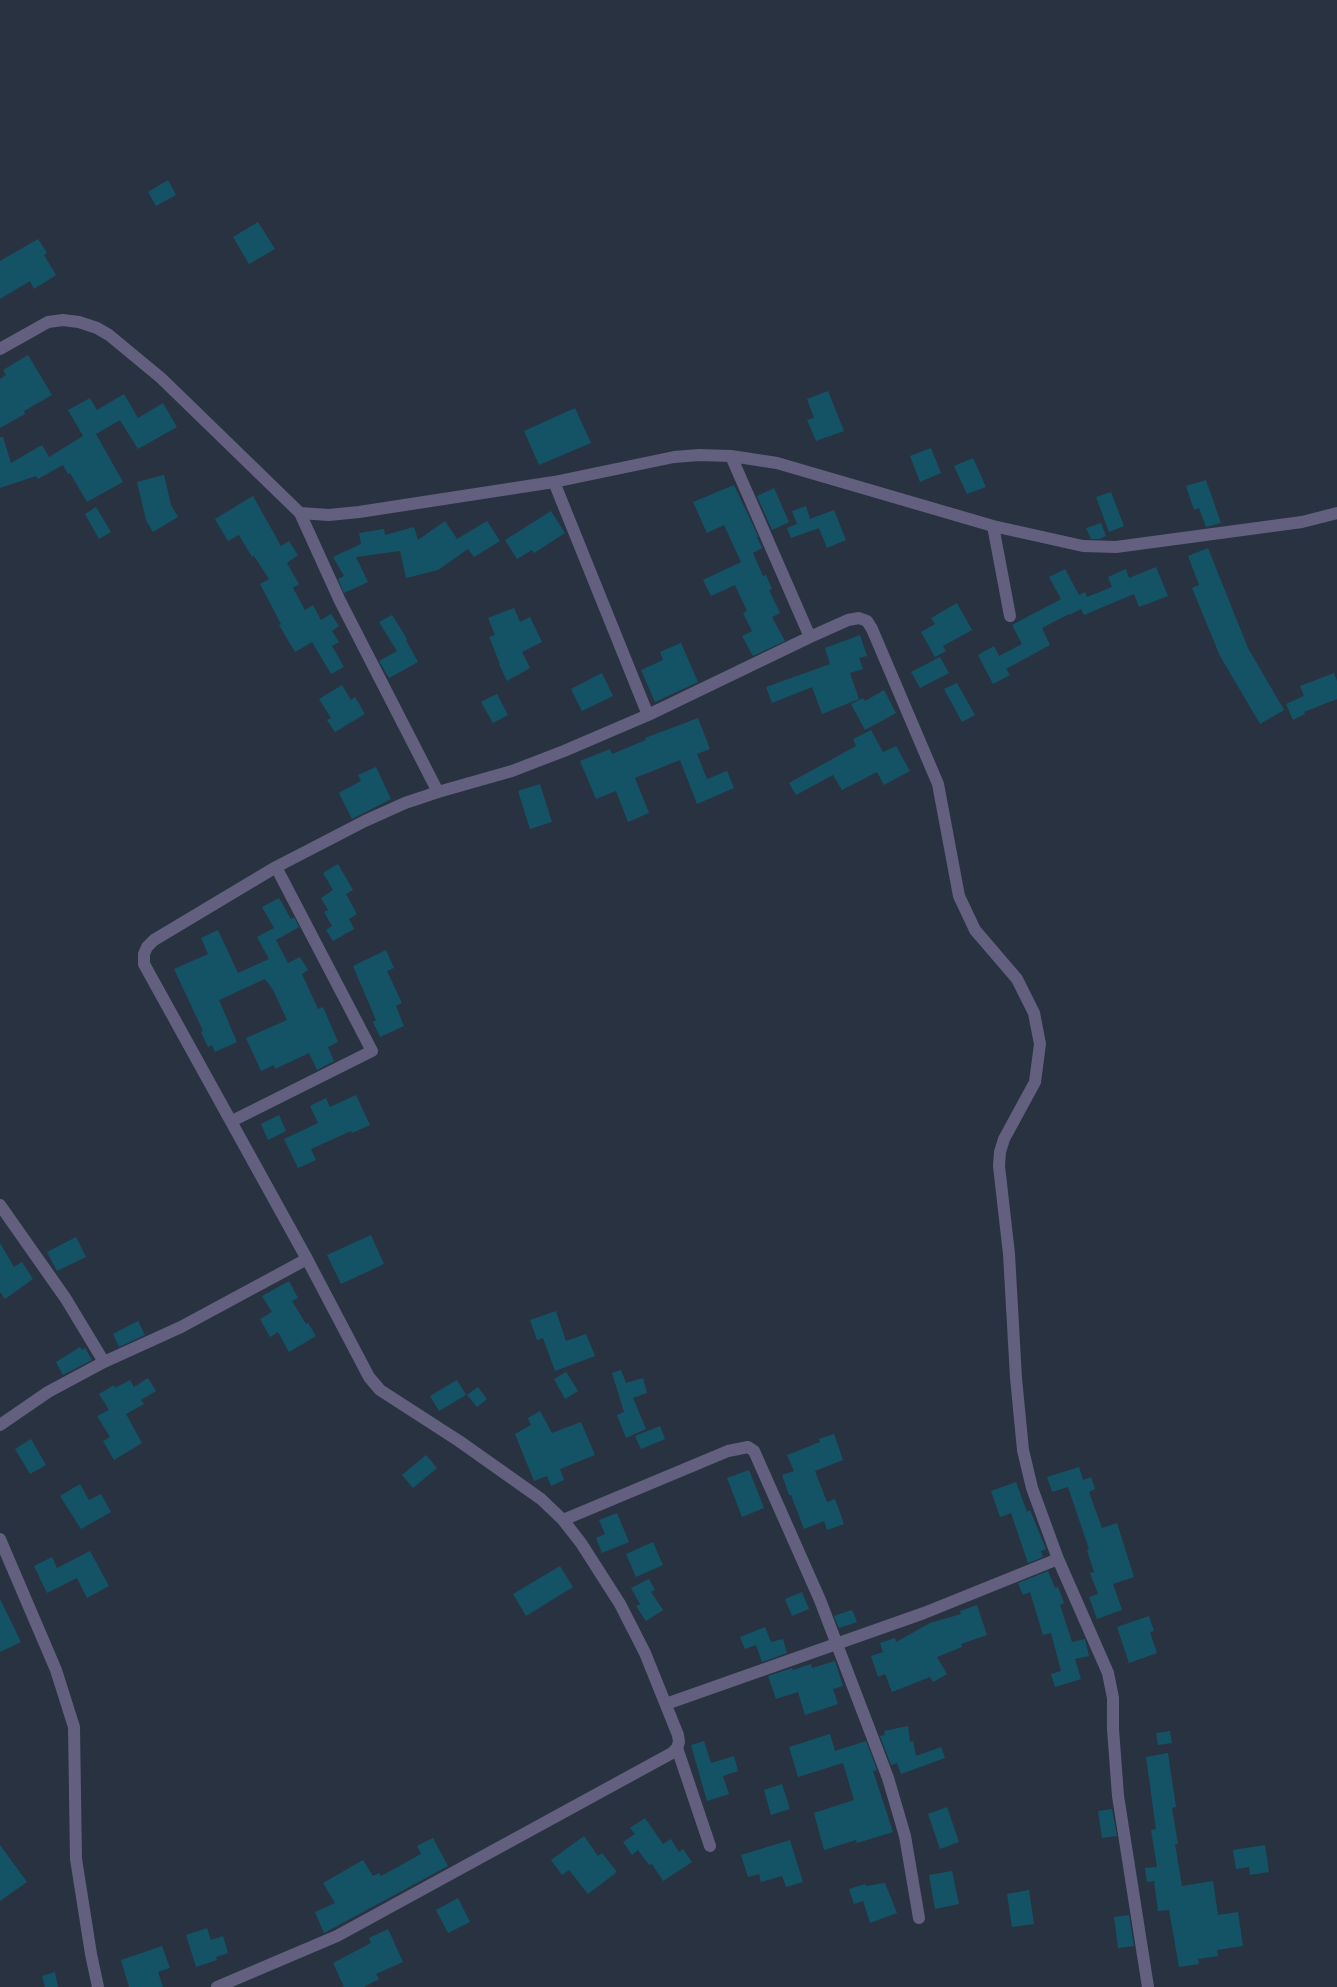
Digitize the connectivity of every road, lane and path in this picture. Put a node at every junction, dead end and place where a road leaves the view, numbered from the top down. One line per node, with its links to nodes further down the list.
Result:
1 (0, 349): 4 (street)
2 (731, 456): 3 (street); 6 (street); 8 (street)
3 (554, 482): 4 (street); 9 (street)
4 (300, 513): 10 (street)
5 (1337, 513): 6 (street)
6 (993, 526): 7 (street)
7 (1010, 616)
8 (810, 637): 9 (street); 19 (street)
9 (648, 715): 10 (street)
10 (438, 792): 11 (street)
11 (276, 867): 12 (street); 12 (street)
12 (232, 1121): 14 (street)
13 (0, 1205): 15 (street)
14 (307, 1258): 15 (street); 17 (street)
15 (104, 1362): 16 (street)
16 (0, 1425)
17 (563, 1520): 20 (street); 21 (street)
18 (0, 1539): 25 (street)
19 (1058, 1559): 20 (street); 27 (street)
20 (836, 1644): 21 (street); 24 (street)
21 (666, 1704): 22 (street)
22 (677, 1748): 23 (street); 26 (street)
23 (710, 1846)
24 (919, 1918)
25 (98, 1987)
26 (217, 1987)
27 (1148, 1987)

